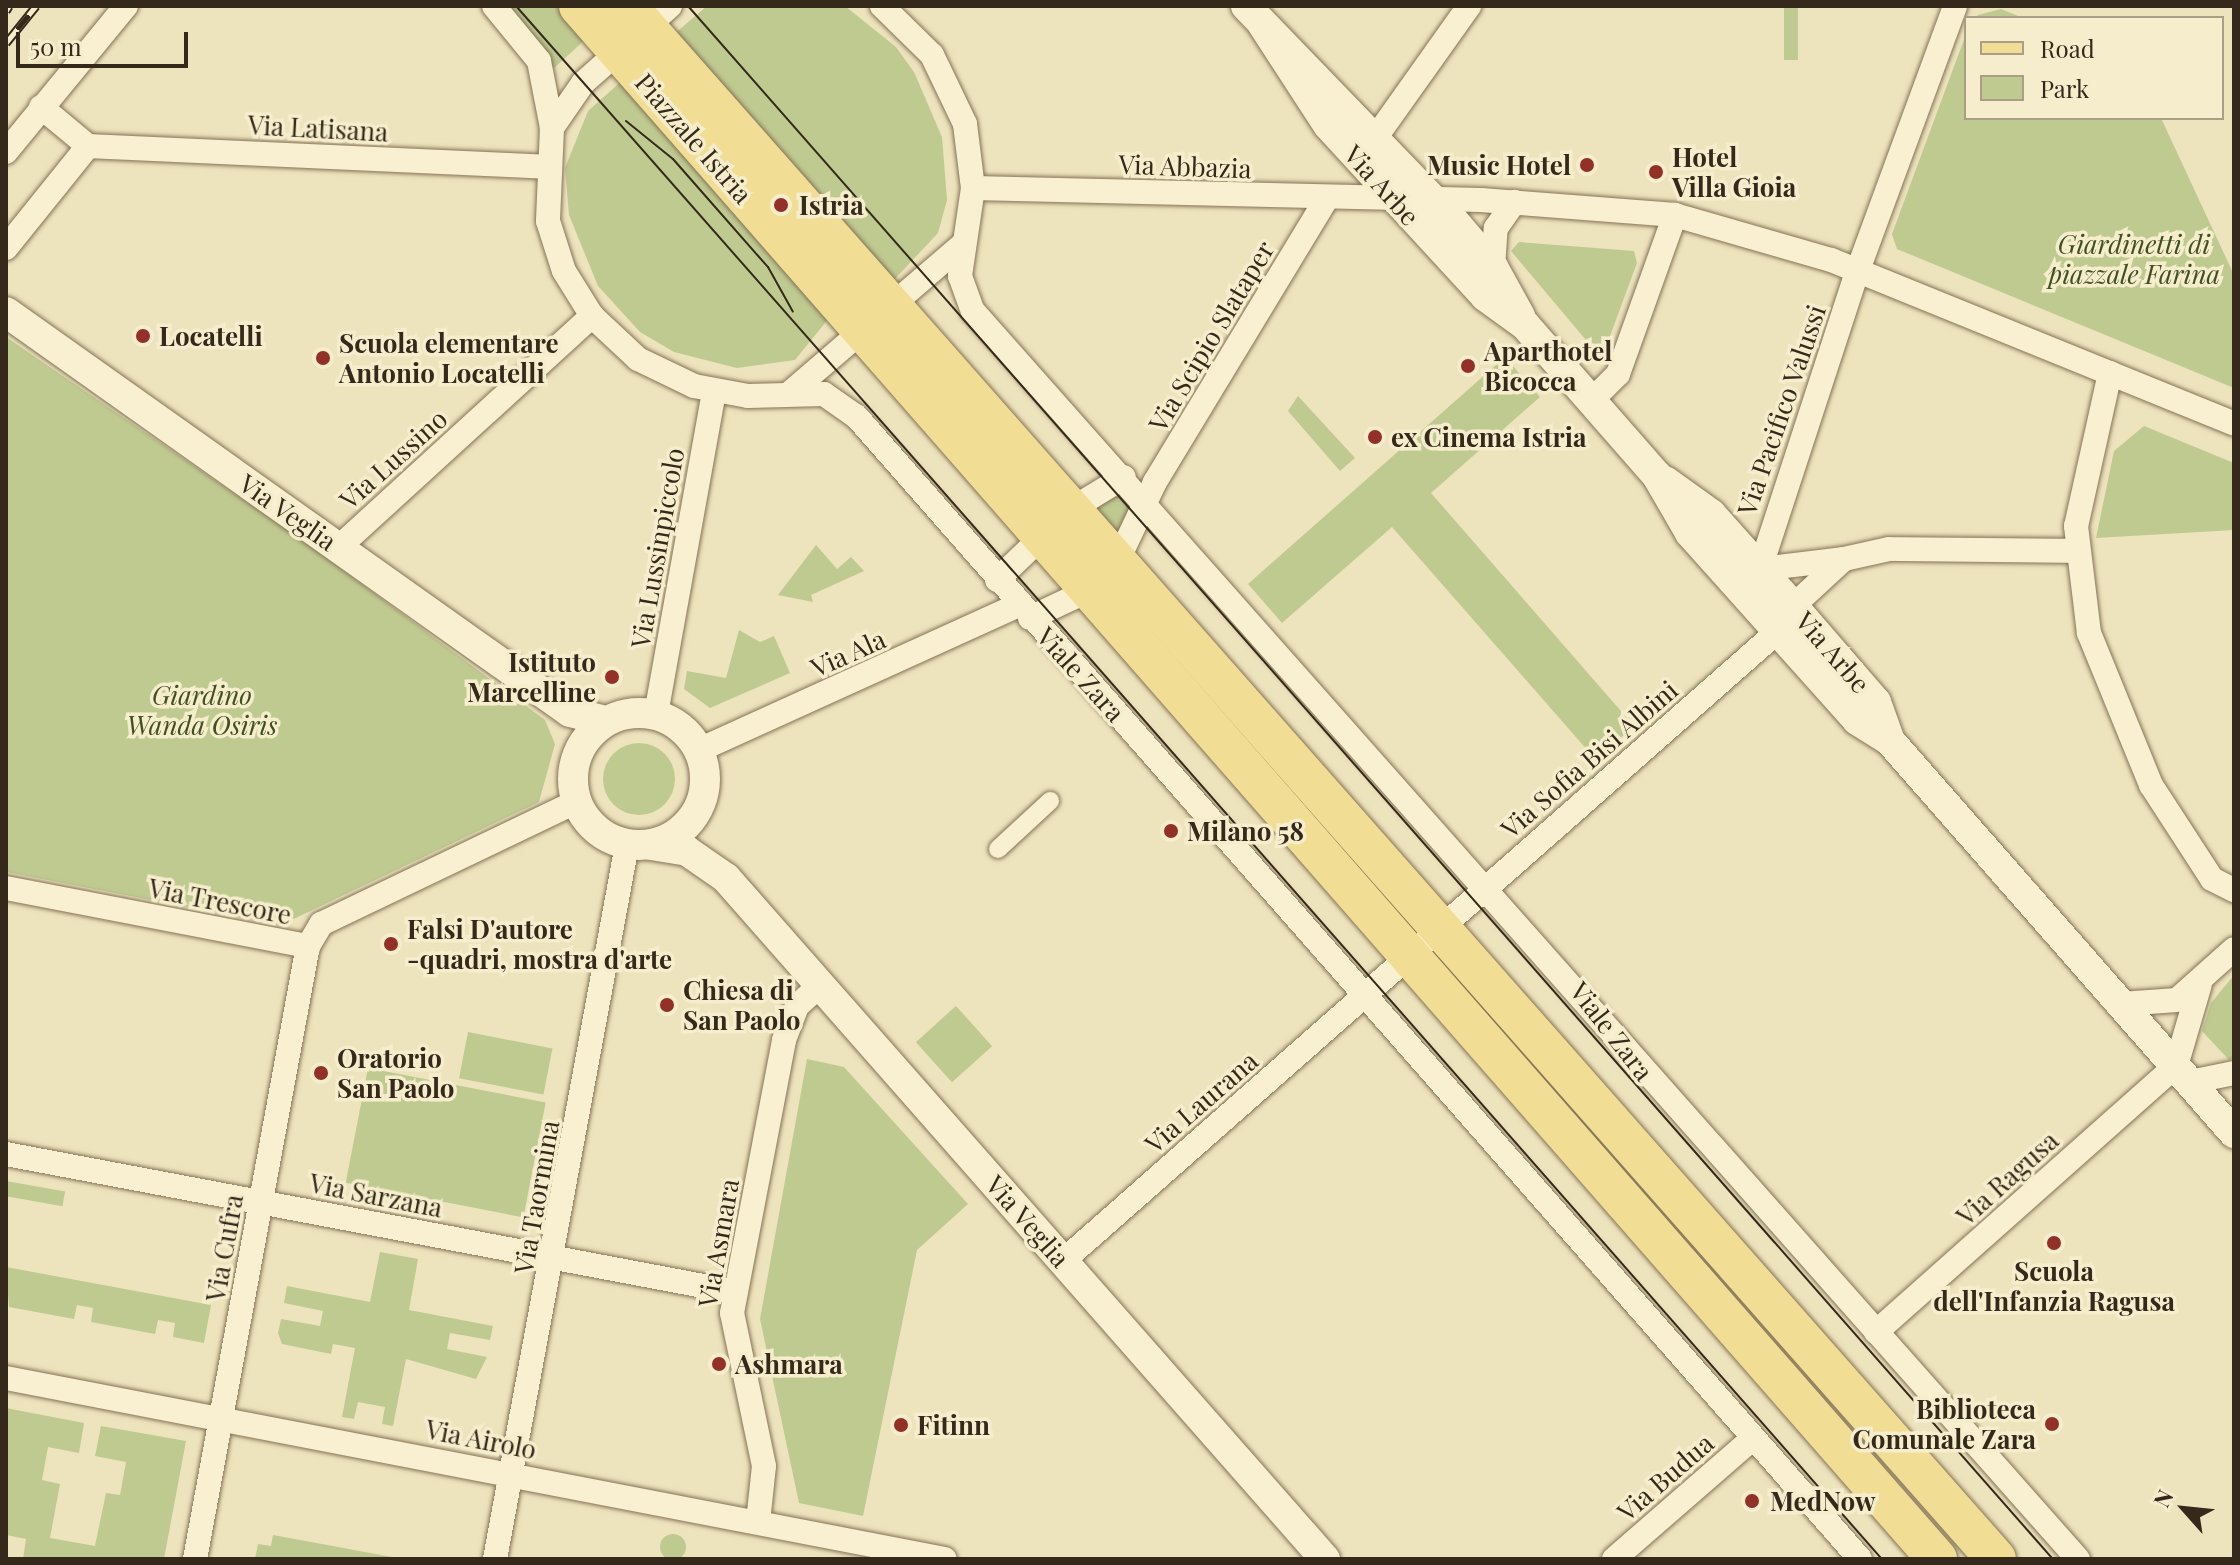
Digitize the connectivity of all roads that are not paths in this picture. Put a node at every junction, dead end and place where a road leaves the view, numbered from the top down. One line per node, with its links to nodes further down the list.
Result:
1 (126, 6): 9 (street)
2 (494, 6): 10 (street)
3 (579, 6): 8 (main road)
4 (882, 6): 15 (street)
5 (1469, 6): 11 (street)
6 (1944, 9): 24 (street, Via Pacifico Valussi)
7 (1254, 16): 11 (street, Via Arbe); 17 (street, Via Arbe)
8 (640, 23): 10 (street, Piazzale Istria); 25 (main road, Piazzale Istria); 29 (main road, Piazzale Istria)
9 (41, 107): 12 (street); 13 (street)
10 (552, 128): 14 (street, Piazzale Istria)
11 (1376, 137): 18 (street, Via Arbe)
12 (88, 146): 14 (street, Via Latisana); 22 (street)
13 (6, 152)
14 (546, 167): 27 (street, Piazzale Istria)
15 (973, 188): 16 (street, Via Abbazia); 21 (street)
16 (1327, 198): 17 (street, Via Abbazia); 37 (street, Via Scipio Slataper)
17 (1395, 198): 18 (street, Via Abbazia); 28 (street, Via Arbe)
18 (1431, 198): 19 (street, Via Abbazia); 23 (street, Via Arbe)
19 (1514, 202): 20 (street, Via Abbazia); 23 (street)
20 (1675, 215): 24 (street, Via Abbazia); 33 (street)
21 (964, 243): 25 (street); 36 (street, Viale Zara)
22 (6, 248)
23 (1493, 267): 28 (street, Via Arbe)
24 (1858, 270): 30 (street, Via Abbazia); 44 (street, Via Pacifico Valussi)
25 (893, 307): 29 (street); 38 (main road)
26 (6, 312): 40 (street, Via Veglia)
27 (592, 316): 31 (street, Piazzale Istria); 40 (street, Via Lussino)
28 (1525, 325): 33 (street, Via Arbe)
29 (863, 334): 32 (street); 39 (main road)
30 (2110, 373): 34 (street, Via Abbazia); 41 (street)
31 (714, 391): 32 (street, Piazzale Istria); 50 (street, Via Lussinpiccolo)
32 (789, 394): 45 (street, Viale Zara)
33 (1591, 401): 35 (street, Via Arbe)
34 (2232, 423)
35 (1657, 476): 44 (street, Via Arbe); 48 (street, Via Arbe)
36 (1124, 477): 37 (street, Viale Zara); 38 (street)
37 (1146, 505): 43 (street, Viale Zara); 60 (street, Viale Zara)
38 (1070, 510): 39 (street); 43 (main road)
39 (1039, 537): 45 (street); 46 (main road)
40 (339, 547): 49 (street, Via Veglia)
41 (2075, 551): 42 (street); 62 (street)
42 (1844, 559): 44 (street); 48 (street, Via Sofia Bisi Albini)
43 (1116, 564): 46 (street, Viale Zara); 63 (main road)
44 (1760, 569): 48 (street, Via Arbe)
45 (997, 580): 47 (street, Viale Zara)
46 (1087, 591): 47 (street, Viale Zara); 63 (main road)
47 (1024, 612): 53 (street, Via Ala); 68 (street, Viale Zara)
48 (1785, 618): 60 (street, Via Sofia Bisi Albini); 69 (street, Via Arbe)
49 (570, 712): 51 (street, Via Veglia); 52 (street)
50 (656, 714): 51 (street); 53 (street)
51 (606, 721): 52 (street)
52 (580, 747): 56 (street)
53 (699, 750): 54 (street)
54 (704, 792): 57 (street); 59 (street, Via Veglia)
55 (1050, 801): 58 (street)
56 (576, 802): 57 (street); 64 (street, Via Trescore)
57 (639, 845): 59 (street, Via Veglia); 75 (street, Via Taormina)
58 (998, 849)
59 (731, 883): 67 (street, Via Veglia)
60 (1488, 886): 63 (street, Via Sofia Bisi Albini); 78 (street, Viale Zara)
61 (6, 888): 64 (street, Via Trescore)
62 (2234, 890)
63 (1424, 942): 68 (street); 90 (main road); 91 (main road)
64 (308, 946): 74 (street, Via Cufra)
65 (2234, 949): 66 (street)
66 (2200, 984): 69 (street); 71 (street)
67 (820, 985): 76 (street, Via Veglia); 77 (street, Via Asmara)
68 (1369, 991): 76 (street, Via Laurana); 81 (street, Viale Zara)
69 (2121, 1004): 71 (street, Via Arbe)
70 (2234, 1073): 71 (street)
71 (2183, 1074): 72 (street, Via Arbe); 78 (street, Via Ragusa)
72 (2234, 1133)
73 (6, 1154): 74 (street, Via Sarzana)
74 (261, 1202): 75 (street, Via Sarzana); 80 (street, Via Cufra)
75 (554, 1256): 77 (street, Via Sarzana); 82 (street, Via Taormina)
76 (1063, 1261): 87 (street, Via Veglia)
77 (735, 1292): 83 (street, Via Asmara)
78 (1876, 1332): 92 (street, Viale Zara)
79 (6, 1378): 80 (street, Via Airolo)
80 (222, 1419): 82 (street, Via Airolo); 84 (street, Via Cufra)
81 (1753, 1438): 88 (street, Via Budua); 89 (street, Viale Zara)
82 (512, 1473): 83 (street, Via Airolo); 85 (street, Via Taormina)
83 (758, 1522): 86 (street, Via Airolo)
84 (195, 1559)
85 (495, 1559)
86 (945, 1559)
87 (1325, 1559)
88 (1614, 1559)
89 (1860, 1559)
90 (1937, 1559)
91 (1996, 1559)
92 (2078, 1559)

